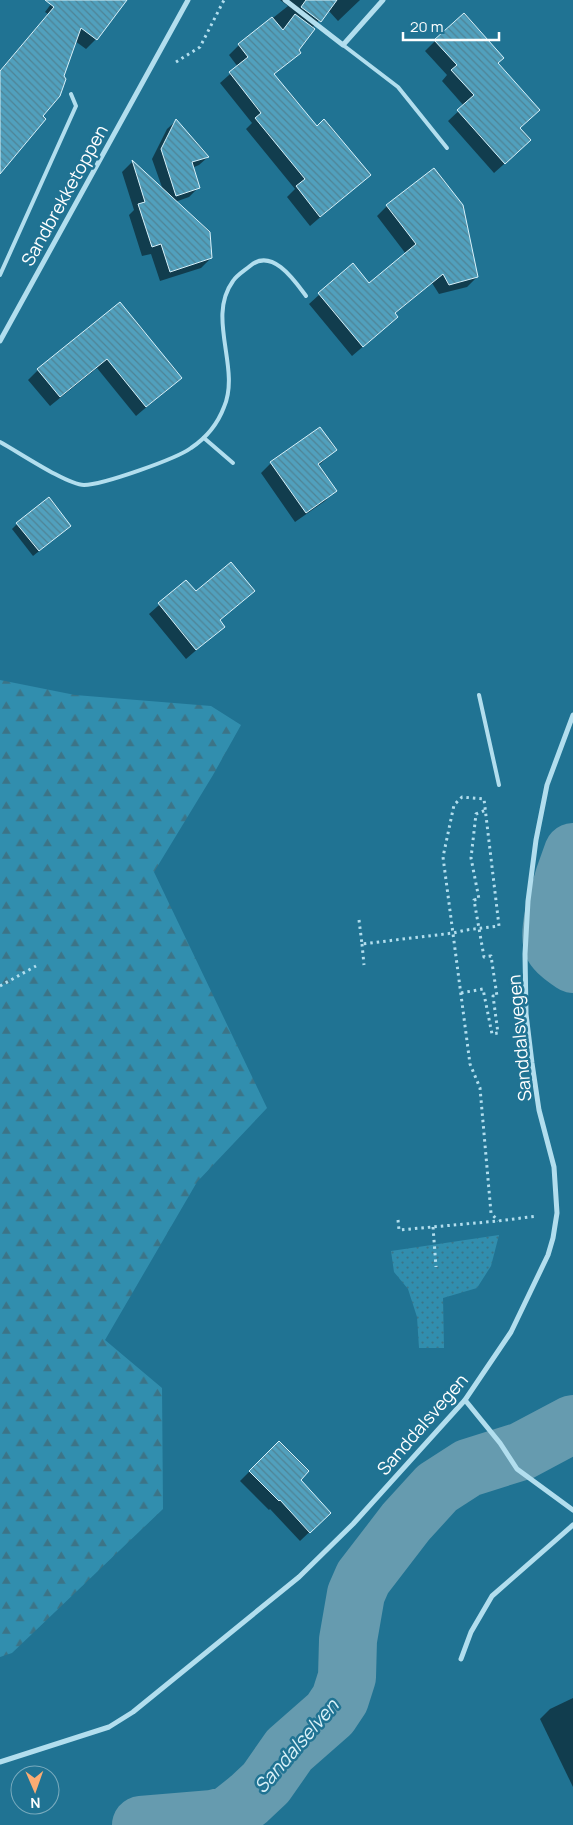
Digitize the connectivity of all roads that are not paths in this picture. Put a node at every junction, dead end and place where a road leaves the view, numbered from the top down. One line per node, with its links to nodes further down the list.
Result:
1 (188, 0): 9 (street, Sandbrekketoppen)
2 (285, 0): 4 (street)
3 (383, 0): 4 (street)
4 (343, 45): 6 (lane)
5 (72, 94): 7 (lane)
6 (447, 148)
7 (0, 276)
8 (306, 296): 10 (lane)
9 (0, 341)
10 (204, 438): 11 (lane); 12 (lane)
11 (0, 442)
12 (233, 463)
13 (479, 695): 15 (lane)
14 (573, 715): 16 (street, Sanddalsvegen)
15 (499, 785)
16 (465, 1400): 17 (street); 20 (street, Sanddalsvegen)
17 (573, 1510)
18 (573, 1524): 19 (street)
19 (462, 1658)
20 (0, 1762)

